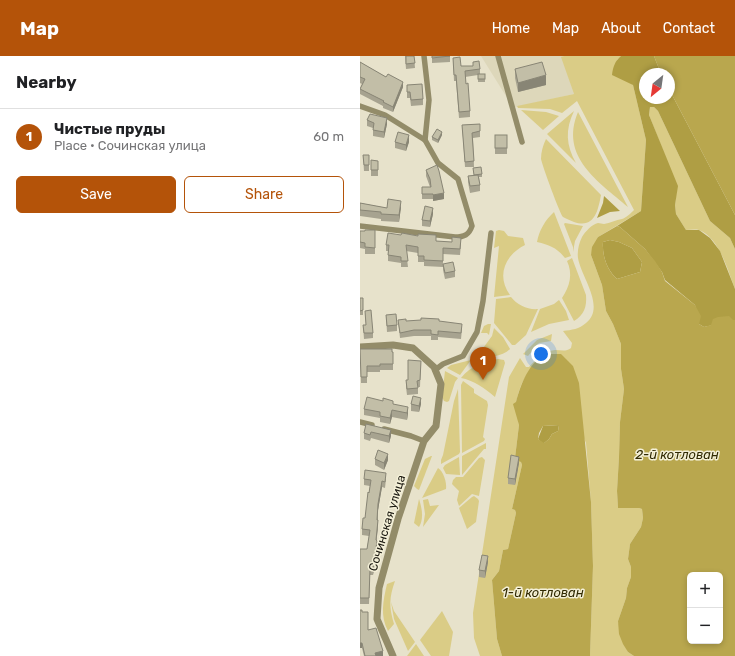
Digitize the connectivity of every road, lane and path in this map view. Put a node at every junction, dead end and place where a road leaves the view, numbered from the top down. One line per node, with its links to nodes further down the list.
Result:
1 (424, 56): 4 (street)
2 (498, 56): 5 (street)
3 (360, 106): 4 (street)
4 (425, 140): 6 (street)
5 (522, 142)
6 (360, 226)
7 (491, 233): 9 (street)
8 (360, 347): 9 (street)
9 (434, 368): 11 (street, Сочинская улица)
10 (360, 422): 11 (street)
11 (424, 442): 12 (street, Сочинская улица)
12 (393, 656)

